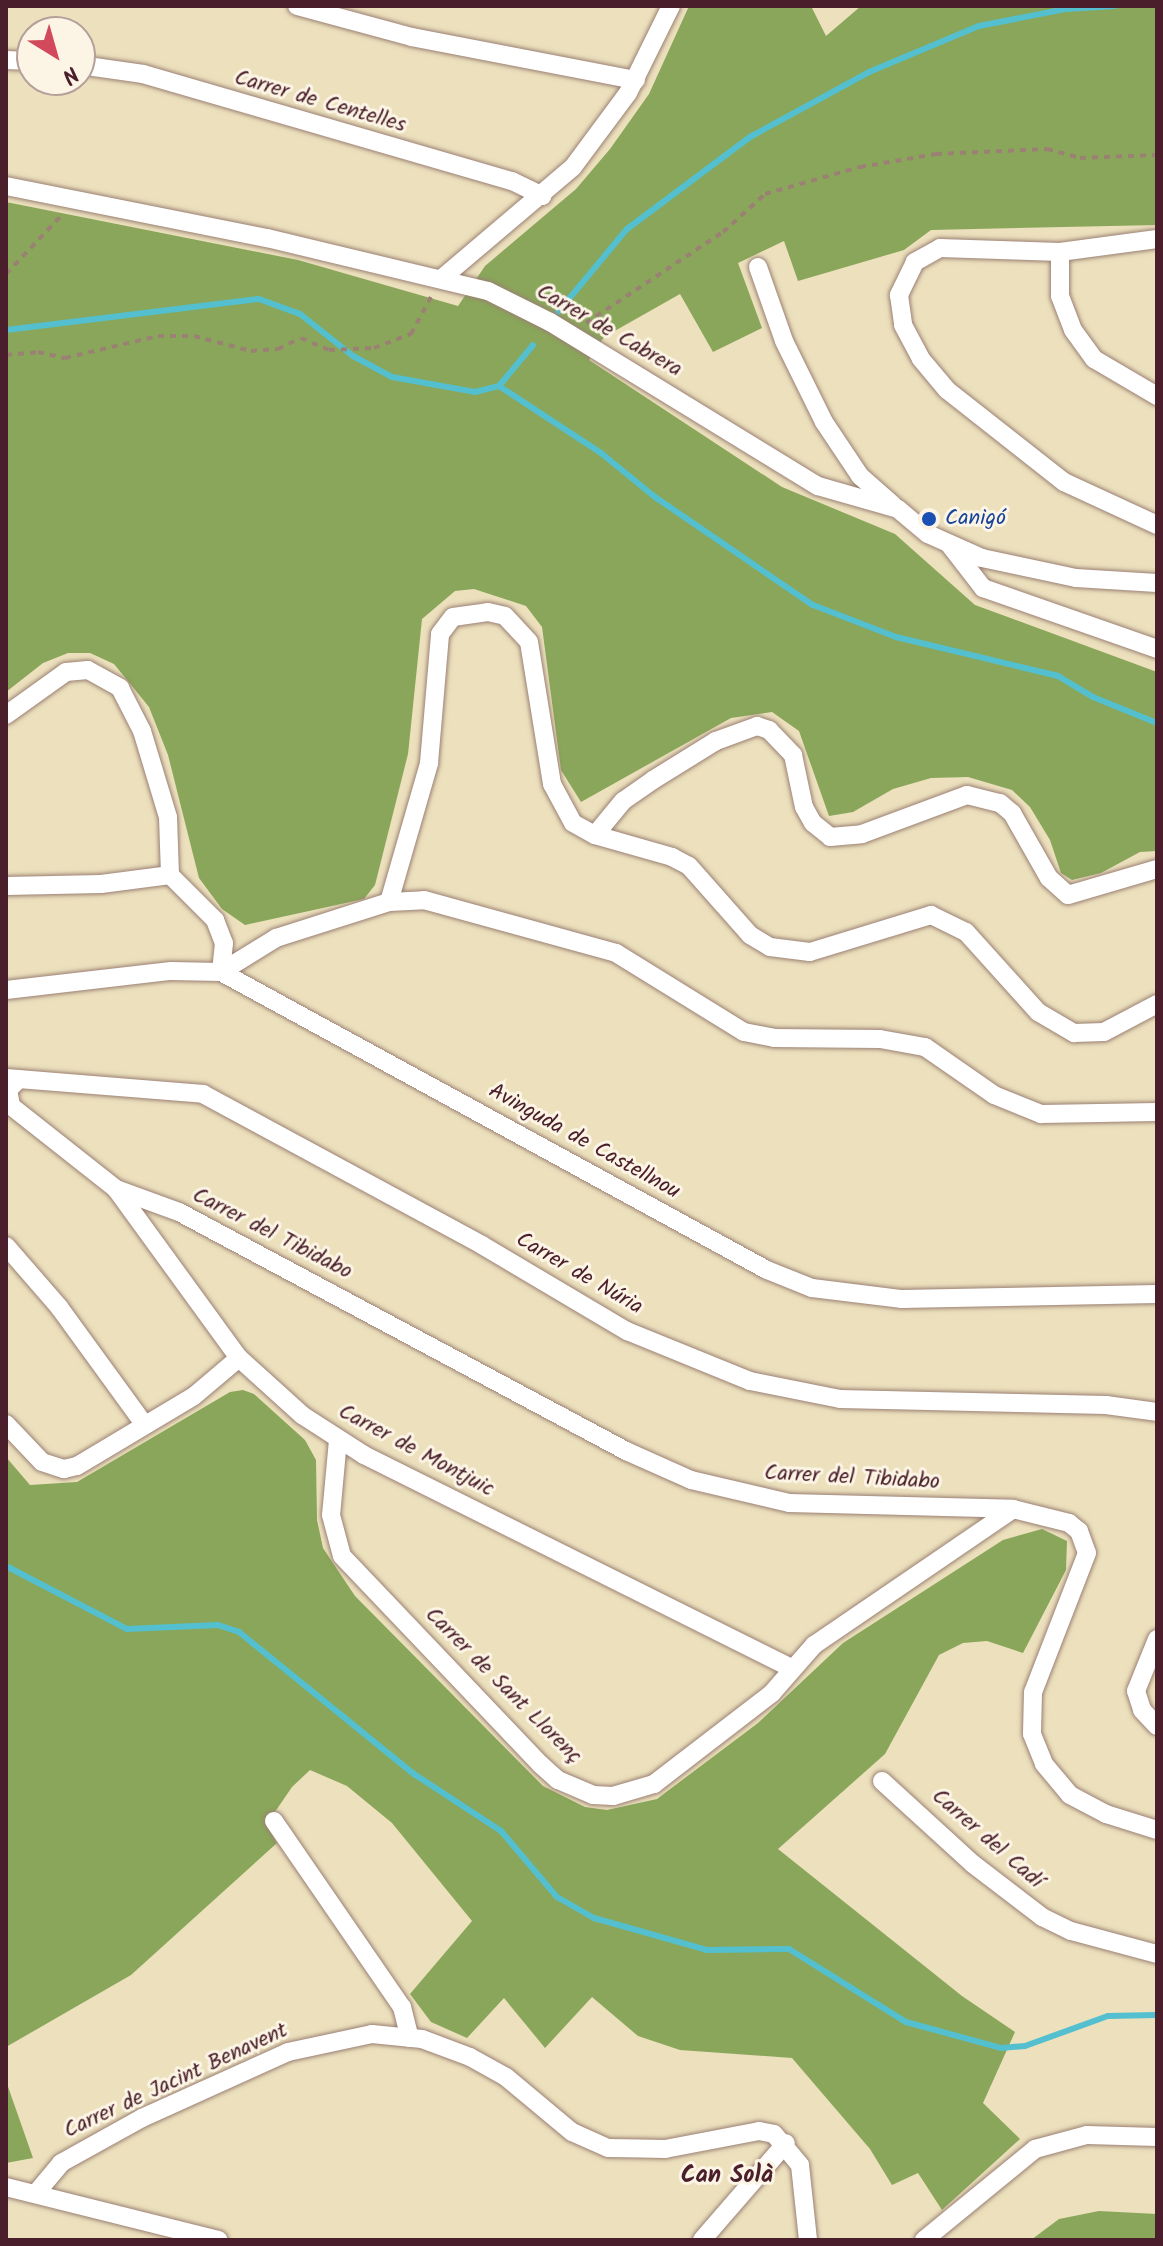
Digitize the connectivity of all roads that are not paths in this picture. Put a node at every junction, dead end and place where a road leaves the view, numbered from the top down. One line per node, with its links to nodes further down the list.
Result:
1 (297, 6): 4 (street)
2 (671, 6): 4 (street)
3 (96, 67): 6 (street, Carrer de Centelles)
4 (636, 80): 6 (street)
5 (6, 186): 10 (street, Carrer de Cabrera)
6 (543, 196): 10 (street)
7 (1157, 239): 8 (street)
8 (1060, 252): 11 (street); 13 (street)
9 (758, 267): 12 (street)
10 (441, 279): 12 (street, Carrer de Cabrera)
11 (1157, 396)
12 (898, 509): 14 (street, Carrer de Cabrera)
13 (1157, 525)
14 (949, 544): 15 (street, Carrer de Cabrera); 16 (street)
15 (1157, 583)
16 (1157, 649)
17 (6, 715): 20 (street)
18 (595, 835): 19 (street); 22 (street); 25 (street)
19 (1157, 869)
20 (170, 875): 21 (street); 23 (street)
21 (6, 886)
22 (389, 902): 23 (street); 27 (street)
23 (221, 972): 24 (street, Avinguda de Castellnou); 30 (street, Avinguda de Castellnou)
24 (6, 990)
25 (1157, 1004)
26 (12, 1078): 28 (street, Carrer de Montjuic); 32 (street, Carrer de Núria)
27 (1157, 1112)
28 (116, 1189): 31 (street, Carrer de Montjuic); 36 (street, Carrer del Tibidabo)
29 (6, 1246): 34 (street)
30 (1157, 1294)
31 (239, 1358): 34 (street); 35 (street, Carrer de Montjuic)
32 (1157, 1412)
33 (6, 1424): 34 (street)
34 (144, 1424)
35 (338, 1440): 38 (street, Carrer de Montjuic); 38 (street, Carrer de Sant Llorenç)
36 (1013, 1509): 38 (street, Carrer de Sant Llorenç); 42 (street, Carrer del Tibidabo)
37 (1157, 1639): 39 (street)
38 (791, 1668)
39 (1157, 1726)
40 (882, 1781): 43 (street, Carrer del Cadí)
41 (274, 1821): 44 (street)
42 (1157, 1830)
43 (1157, 1954)
44 (410, 2038): 46 (street, Carrer de Jacint Benavent); 48 (street, Carrer de Jacint Benavent)
45 (1157, 2137): 53 (street)
46 (786, 2143): 51 (street); 52 (street)
47 (6, 2187): 48 (street)
48 (37, 2192): 49 (street)
49 (196, 2236): 50 (street)
50 (218, 2240)
51 (702, 2240)
52 (808, 2240)
53 (924, 2240)

